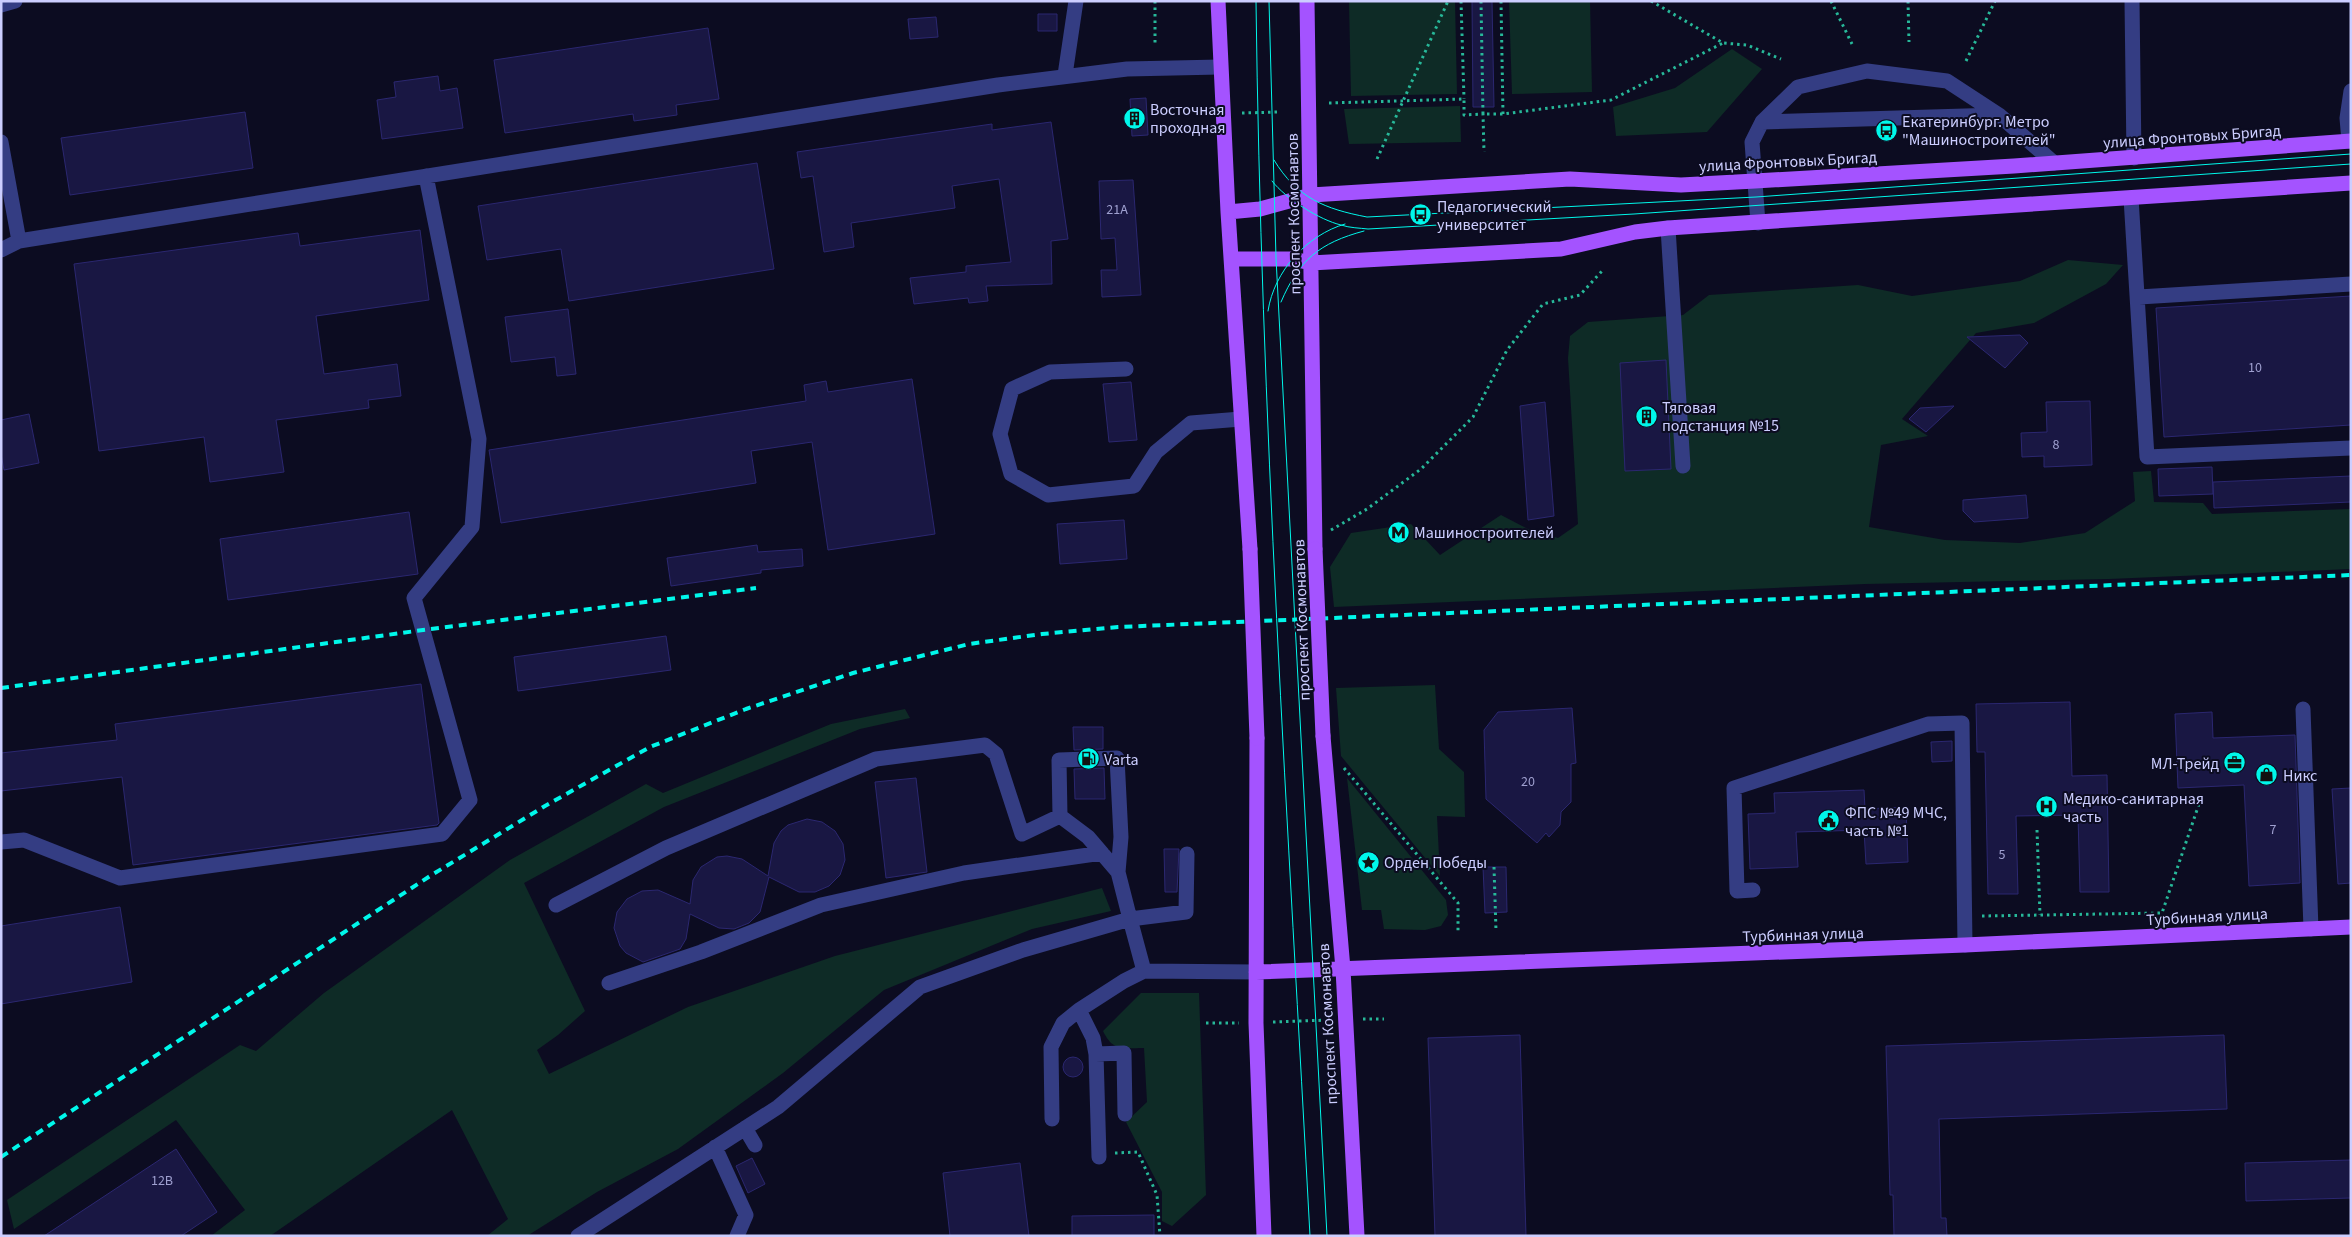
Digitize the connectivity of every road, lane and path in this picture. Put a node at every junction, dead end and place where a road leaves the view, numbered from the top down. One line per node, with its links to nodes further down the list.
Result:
1 (15, 1): 15 (street)
2 (1076, 1): 23 (street)
3 (1155, 1): 19 (path)
4 (1218, 1): 22 (main road)
5 (1307, 1): 43 (main road, проспект Космонавтов)
6 (1448, 1): 26 (path)
7 (1461, 1): 25 (path)
8 (1481, 1): 30 (path)
9 (1501, 1): 31 (path)
10 (1651, 1): 17 (path)
11 (1831, 1): 18 (path)
12 (1908, 1): 16 (path)
13 (1995, 1): 21 (path)
14 (2132, 1): 37 (street)
15 (1, 4)
16 (1908, 42)
17 (1723, 43): 20 (path); 31 (path)
18 (1852, 44)
19 (1155, 45)
20 (1781, 59)
21 (1966, 61)
22 (1220, 67): 23 (street); 45 (main road)
23 (1065, 75): 40 (street)
24 (2351, 91): 34 (street)
25 (1464, 99): 26 (path); 30 (path)
26 (1403, 101): 27 (path); 38 (path)
27 (1330, 103)
28 (1242, 112): 29 (path)
29 (1279, 112)
30 (1483, 114): 31 (path); 36 (path)
31 (1503, 114)
32 (2000, 115): 33 (street); 33 (street); 39 (street)
33 (1762, 122): 41 (street)
34 (2350, 141): 37 (main road, улица Фронтовых Бригад)
35 (1, 142): 48 (street)
36 (1484, 152)
37 (2134, 158): 39 (main road, улица Фронтовых Бригад)
38 (1376, 159)
39 (2054, 163): 41 (main road, улица Фронтовых Бригад)
40 (426, 176): 48 (street); 65 (street)
41 (1755, 181): 43 (main road, улица Фронтовых Бригад); 46 (street)
42 (2351, 183): 44 (main road)
43 (1311, 195): 45 (main road, улица Фронтовых Бригад); 51 (main road, проспект Космонавтов)
44 (2131, 198): 46 (main road); 54 (street)
45 (1228, 212): 50 (main road)
46 (1758, 223): 47 (main road)
47 (1668, 228): 51 (main road); 58 (street)
48 (19, 241): 49 (street)
49 (1, 250)
50 (1231, 259): 51 (main road); 56 (main road)
51 (1311, 263): 80 (main road, проспект Космонавтов, bridge)
52 (1602, 272): 59 (path)
53 (2351, 284): 54 (street)
54 (2139, 297): 57 (street)
55 (1126, 369): 56 (street)
56 (1242, 419): 82 (main road, bridge)
57 (2351, 448)
58 (1683, 466)
59 (1328, 532)
60 (2303, 708): 76 (street)
61 (1342, 765): 77 (path)
62 (2199, 804): 72 (path)
63 (1060, 816): 66 (street); 69 (street); 71 (street)
64 (2037, 830): 72 (path)
65 (1, 842)
66 (1102, 853): 69 (street); 83 (street)
67 (1187, 854): 74 (street)
68 (1494, 867): 78 (path)
69 (1118, 872): 74 (street)
70 (1753, 890): 73 (street)
71 (556, 905)
72 (2040, 915): 73 (path)
73 (1964, 917): 79 (street)
74 (1130, 919): 81 (street); 92 (street)
75 (2351, 927): 76 (main road, Турбинная улица)
76 (2311, 928): 79 (main road, Турбинная улица)
77 (1458, 931)
78 (1496, 931)
79 (1964, 945): 80 (main road, Турбинная улица)
80 (1342, 969): 82 (main road, Турбинная улица); 86 (main road, проспект Космонавтов)
81 (1144, 971): 82 (street); 84 (street)
82 (1256, 972): 88 (main road)
83 (609, 984)
84 (1079, 1010): 89 (street); 91 (street)
85 (1384, 1019): 86 (path)
86 (1344, 1020): 88 (path); 100 (main road, проспект Космонавтов)
87 (1206, 1023): 88 (path)
88 (1256, 1023): 99 (main road)
89 (1096, 1054): 90 (street); 95 (street)
90 (1125, 1114)
91 (1052, 1119)
92 (745, 1128): 93 (street); 94 (street)
93 (755, 1145)
94 (716, 1147): 96 (street); 97 (street)
95 (1099, 1155): 98 (path)
96 (578, 1236)
97 (737, 1236)
98 (1160, 1236)
99 (1264, 1236)
100 (1356, 1236)

